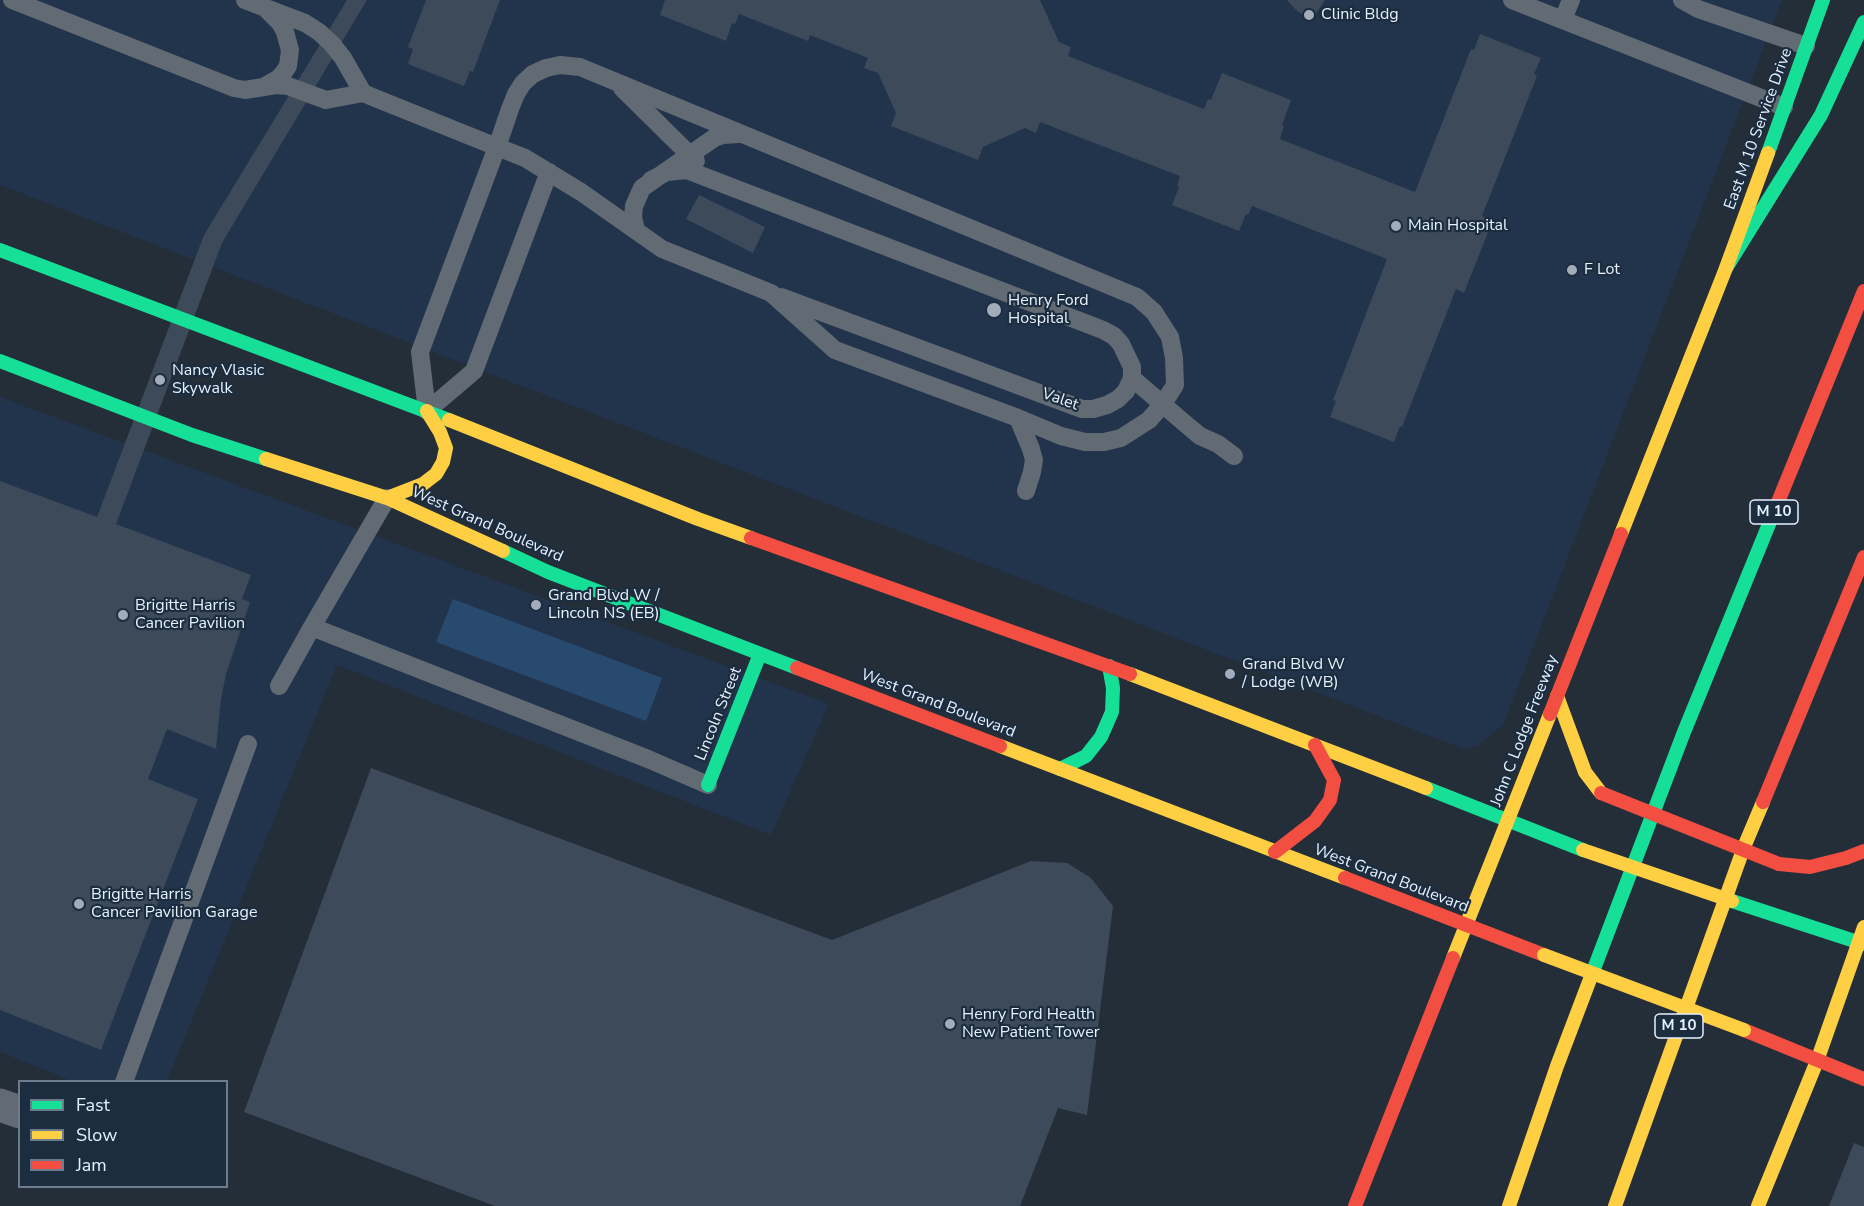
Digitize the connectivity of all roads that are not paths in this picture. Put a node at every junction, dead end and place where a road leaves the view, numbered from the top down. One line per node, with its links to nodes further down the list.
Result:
1 (12, 0): 12 (lane)
2 (245, 0): 7 (lane)
3 (1512, 0): 8 (lane)
4 (1571, 0): 8 (lane)
5 (1682, 0): 10 (lane)
6 (1823, 0): 10 (main road, East M 10 Service Drive)
7 (264, 7): 12 (lane); 13 (lane)
8 (1563, 20): 14 (lane)
9 (1864, 22): 23 (main road)
10 (1806, 46): 14 (main road, East M 10 Service Drive)
11 (615, 82): 15 (lane); 16 (lane); 17 (lane)
12 (264, 87): 13 (lane)
13 (363, 93): 16 (lane, Valet)
14 (1784, 107): 23 (main road, East M 10 Service Drive)
15 (743, 134): 17 (lane); 28 (lane)
16 (497, 147): 18 (lane, Valet); 29 (lane)
17 (689, 154): 19 (lane); 20 (lane)
18 (549, 171): 21 (lane, Valet); 29 (lane)
19 (651, 180): 20 (lane); 21 (lane)
20 (717, 182): 27 (lane)
21 (636, 231): 25 (lane, Valet)
22 (0, 250): 29 (main road)
23 (1726, 268): 39 (main road, John C Lodge Freeway)
24 (1864, 291): 56 (main road, M 10)
25 (771, 293): 27 (lane, Valet); 30 (lane)
26 (0, 361): 33 (main road, West Grand Boulevard)
27 (1132, 378): 28 (lane)
28 (1163, 404): 30 (lane); 31 (lane)
29 (427, 411): 33 (main road); 37 (main road)
30 (1018, 418): 32 (lane)
31 (1234, 456)
32 (1026, 491)
33 (387, 498): 35 (lane); 36 (main road, West Grand Boulevard)
34 (1864, 557): 57 (main road, M 10)
35 (312, 627): 38 (lane); 43 (lane)
36 (760, 654): 42 (main road, West Grand Boulevard); 43 (main road, Lincoln Street)
37 (1109, 666): 41 (main road); 42 (main road)
38 (279, 686)
39 (1557, 696): 44 (main road, John C Lodge Freeway); 45 (main road, bridge)
40 (248, 744): 52 (lane)
41 (1316, 745): 44 (main road); 46 (main road)
42 (1060, 769): 46 (main road, West Grand Boulevard)
43 (708, 785)
44 (1509, 820): 47 (main road, John C Lodge Freeway); 49 (main road, bridge)
45 (1864, 850)
46 (1275, 852): 47 (main road, West Grand Boulevard)
47 (1467, 926): 50 (main road, West Grand Boulevard, bridge); 55 (main road, John C Lodge Freeway)
48 (1864, 927): 49 (main road)
49 (1862, 943): 50 (main road)
50 (1817, 1061): 51 (main road, West Grand Boulevard); 58 (main road)
51 (1864, 1079)
52 (125, 1080)
53 (0, 1105): 54 (street)
54 (18, 1111)
55 (1355, 1206)
56 (1509, 1206)
57 (1615, 1206)
58 (1758, 1206)

